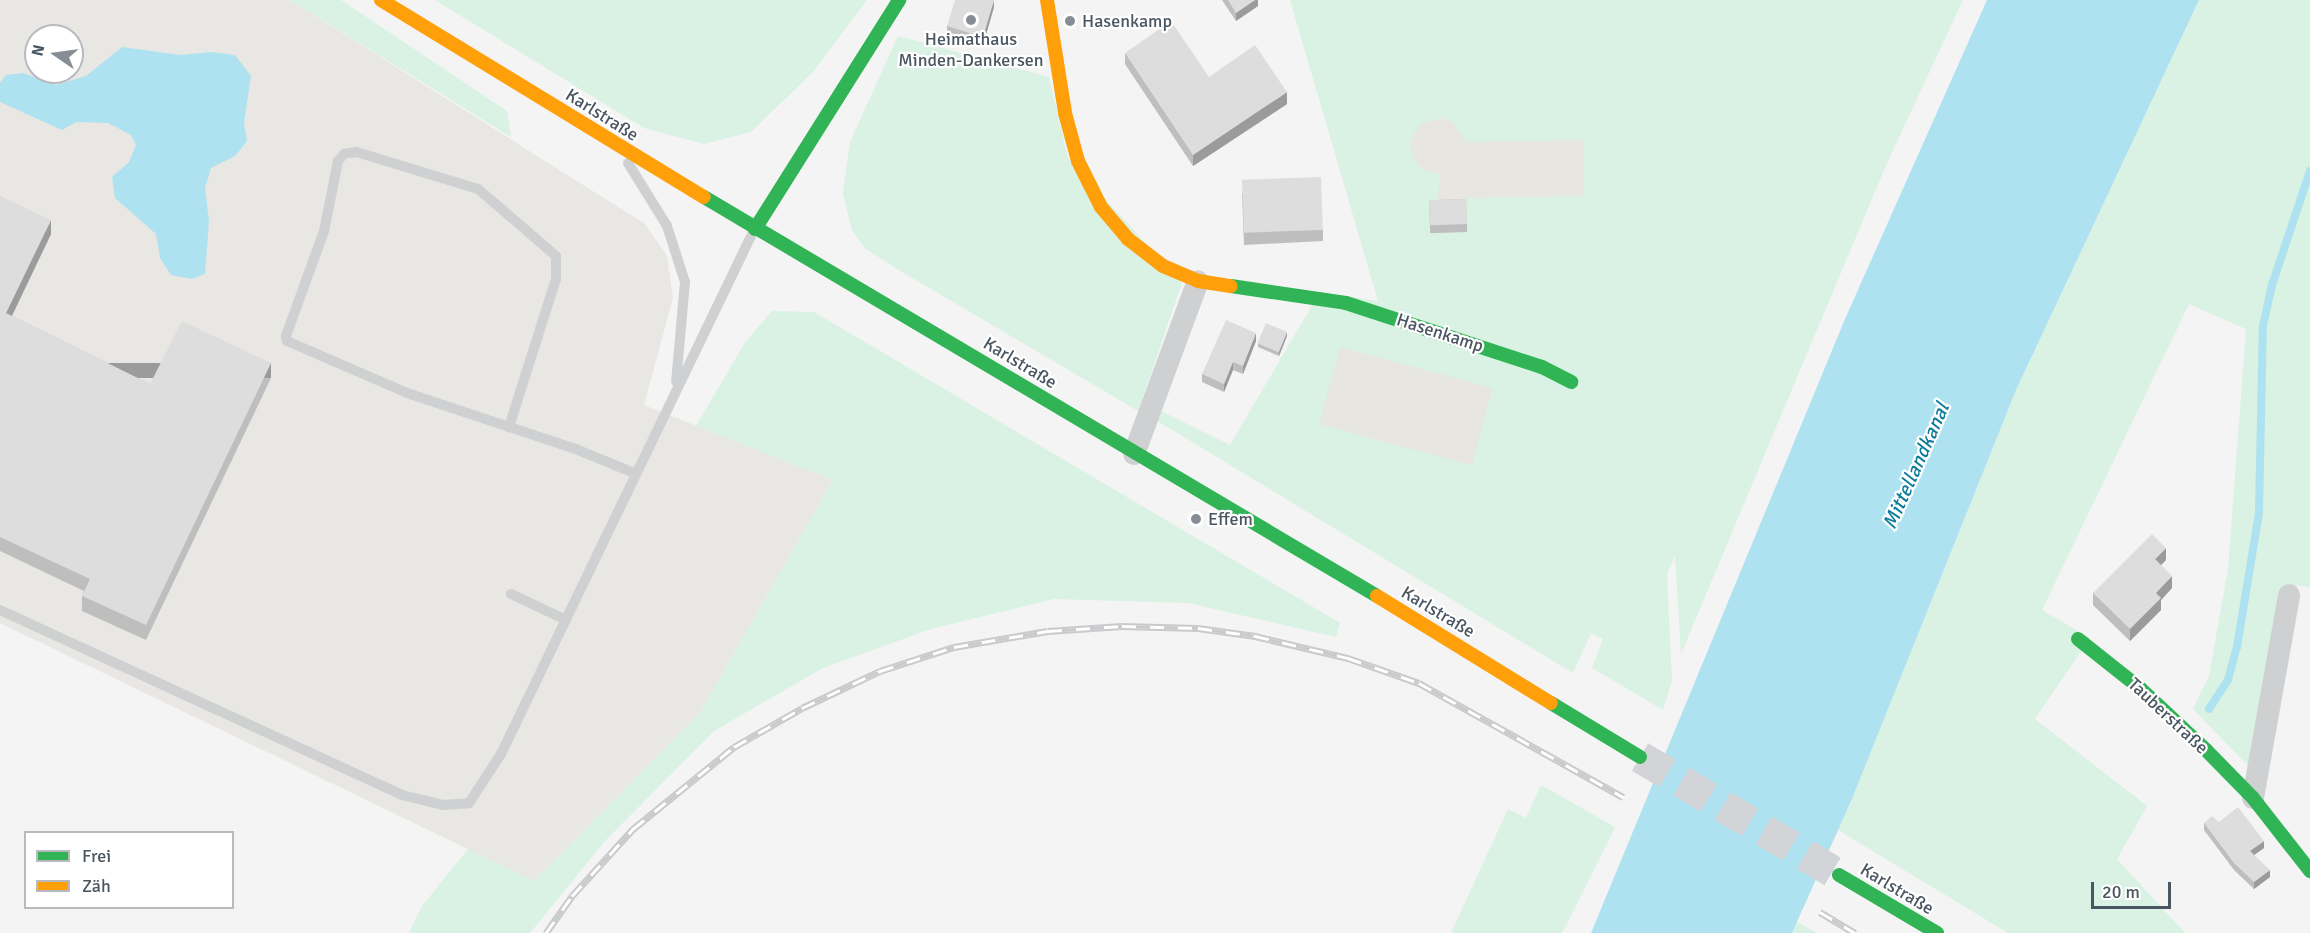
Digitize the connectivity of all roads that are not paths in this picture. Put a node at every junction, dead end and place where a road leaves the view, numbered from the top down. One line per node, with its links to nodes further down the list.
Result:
1 (381, 0): 4 (street, Karlstraße)
2 (899, 0): 5 (street)
3 (1047, 0): 6 (street, Hasenkamp)
4 (617, 145): 5 (street, Karlstraße); 8 (lane)
5 (755, 229): 8 (lane); 10 (street, Karlstraße)
6 (1198, 281): 7 (street, Hasenkamp); 10 (street)
7 (1571, 382)
8 (675, 390): 11 (lane)
9 (509, 427): 9 (lane); 11 (lane)
10 (1134, 454): 17 (street, Karlstraße)
11 (634, 473): 15 (lane)
12 (511, 594): 15 (lane)
13 (2289, 595): 18 (street)
14 (0, 610): 15 (lane)
15 (566, 620)
16 (2078, 639): 18 (street, Tauberstraße)
17 (1640, 757)
18 (2253, 798): 19 (street, Tauberstraße)
19 (2310, 871)
20 (1839, 875): 21 (street, Karlstraße)
21 (1937, 933)

